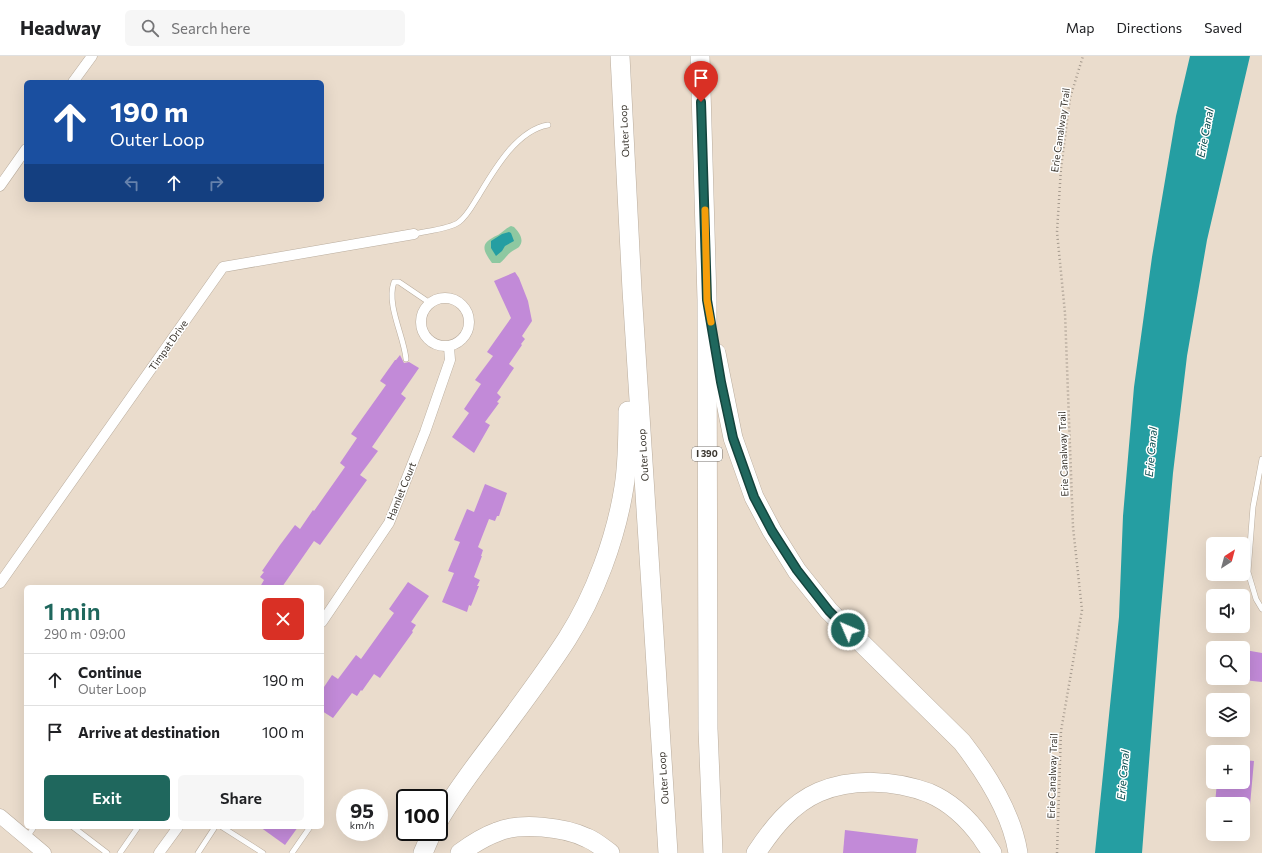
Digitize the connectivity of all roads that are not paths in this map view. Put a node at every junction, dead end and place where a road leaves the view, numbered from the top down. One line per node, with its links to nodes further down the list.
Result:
1 (92, 56): 4 (street)
2 (620, 56): 9 (highway, Outer Loop)
3 (700, 56): 10 (highway, I 390)
4 (75, 80)
5 (548, 125): 8 (lane)
6 (24, 152): 7 (street)
7 (0, 186)
8 (414, 234): 15 (street, Timpat Drive)
9 (632, 290): 18 (highway); 38 (highway, Outer Loop)
10 (707, 300): 39 (highway, I 390); 42 (highway)
11 (430, 302): 12 (street); 12 (street); 13 (lane)
12 (449, 347): 17 (street, Hamlet Court)
13 (406, 359)
14 (1262, 458): 16 (lane)
15 (0, 583)
16 (1262, 609)
17 (324, 619)
18 (448, 806)
19 (0, 816): 26 (street)
20 (76, 829): 29 (lane)
21 (137, 829): 30 (lane)
22 (177, 829): 31 (street)
23 (214, 829): 32 (lane)
24 (225, 829): 33 (lane)
25 (309, 829): 34 (lane)
26 (30, 833): 28 (street)
27 (429, 841): 35 (highway)
28 (44, 853)
29 (107, 853)
30 (120, 853)
31 (159, 853)
32 (198, 853)
33 (263, 853)
34 (292, 853)
35 (424, 853)
36 (460, 853): 37 (highway)
37 (610, 853)
38 (668, 853)
39 (713, 853)
40 (756, 853): 41 (highway)
41 (992, 853)
42 (1018, 853)

